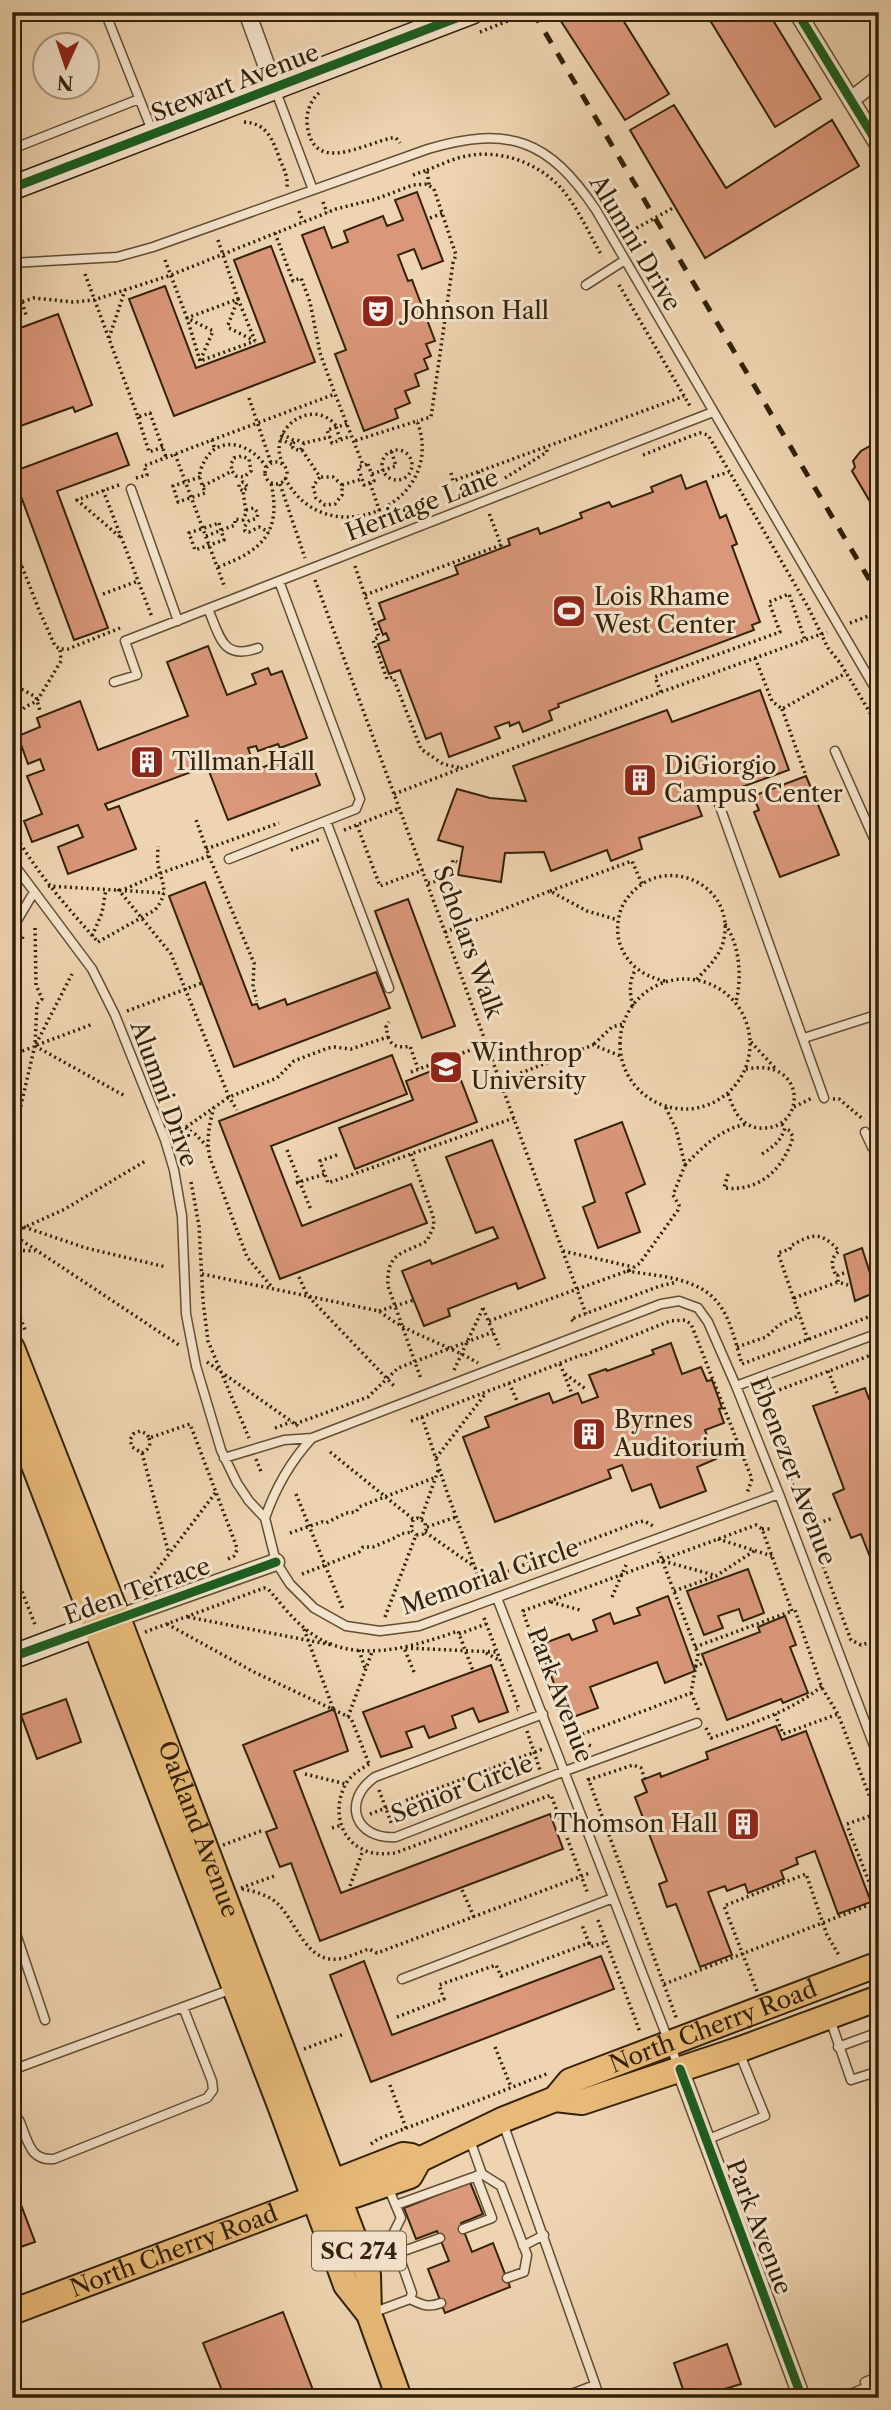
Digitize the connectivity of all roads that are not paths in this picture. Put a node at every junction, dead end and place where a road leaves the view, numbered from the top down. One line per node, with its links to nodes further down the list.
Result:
1 (105, 12): 7 (lane)
2 (247, 12): 6 (street)
3 (472, 12): 6 (street, Stewart Avenue)
4 (797, 12): 8 (street)
5 (879, 78): 8 (street)
6 (275, 89): 9 (street, Stewart Avenue); 13 (lane)
7 (139, 99): 9 (lane); 11 (lane)
8 (851, 100): 10 (street)
9 (153, 135): 12 (street, Stewart Avenue)
10 (879, 146)
11 (12, 149)
12 (12, 188)
13 (313, 190): 14 (lane, Alumni Drive); 15 (lane, Alumni Drive)
14 (625, 260): 16 (lane); 17 (lane, Alumni Drive)
15 (12, 263)
16 (586, 285)
17 (713, 412): 19 (lane, Heritage Lane); 24 (lane, Alumni Drive)
18 (131, 489): 21 (lane)
19 (279, 581): 20 (lane, Heritage Lane); 27 (lane)
20 (208, 609): 21 (lane, Heritage Lane); 22 (lane)
21 (178, 621): 23 (lane, Heritage Lane)
22 (258, 648)
23 (114, 682)
24 (879, 695)
25 (835, 751): 28 (lane)
26 (719, 804): 35 (lane)
27 (326, 821): 29 (lane); 33 (lane)
28 (879, 850)
29 (229, 859)
30 (12, 862): 31 (lane, Alumni Drive)
31 (34, 892): 32 (lane); 44 (lane, Alumni Drive)
32 (12, 929)
33 (389, 988)
34 (879, 1014): 35 (lane)
35 (804, 1038): 36 (lane)
36 (824, 1098)
37 (865, 1132): 38 (lane)
38 (879, 1154)
39 (879, 1333): 41 (lane)
40 (12, 1348): 49 (main road, Oakland Avenue)
41 (736, 1386): 43 (lane, Ebenezer Avenue); 45 (lane, Ebenezer Avenue)
42 (12, 1408): 49 (main road, Oakland Avenue)
43 (312, 1438): 44 (lane); 46 (lane)
44 (223, 1454): 46 (lane, Memorial Circle)
45 (779, 1494): 48 (lane, Memorial Circle); 53 (lane, Ebenezer Avenue)
46 (265, 1518): 47 (lane, Memorial Circle)
47 (276, 1562): 48 (lane, Memorial Circle); 49 (street, Eden Terrace)
48 (497, 1598): 51 (lane, Park Avenue)
49 (108, 1622): 50 (street, Eden Terrace); 59 (main road, Oakland Avenue); 78 (main road, Oakland Avenue)
50 (12, 1657)
51 (543, 1714): 54 (lane, Park Avenue); 54 (lane, Senior Circle)
52 (697, 1723): 54 (lane, Senior Circle)
53 (879, 1759)
54 (565, 1771): 55 (lane, Park Avenue)
55 (613, 1898): 58 (lane); 64 (lane, Park Avenue)
56 (12, 1923): 63 (lane)
57 (879, 1965): 64 (main road, North Cherry Road)
58 (402, 1979)
59 (234, 1988): 61 (lane); 78 (main road, Oakland Avenue)
60 (879, 1998): 62 (main road, North Cherry Road)
61 (183, 2007): 68 (lane); 73 (lane)
62 (829, 2016): 66 (lane); 67 (main road, North Cherry Road)
63 (45, 2020)
64 (675, 2032): 69 (lane, Park Avenue); 71 (main road, North Cherry Road)
65 (879, 2032): 66 (lane)
66 (838, 2047): 70 (lane)
67 (738, 2050): 69 (main road, North Cherry Road); 75 (lane)
68 (12, 2070)
69 (680, 2070): 71 (main road, North Cherry Road); 75 (street, Park Avenue)
70 (879, 2071)
71 (555, 2099): 72 (main road, North Cherry Road)
72 (502, 2120): 74 (main road, North Cherry Road); 81 (lane)
73 (12, 2123)
74 (469, 2138): 76 (main road, North Cherry Road); 77 (lane)
75 (706, 2140): 95 (street, Park Avenue)
76 (419, 2160): 78 (main road, North Cherry Road); 79 (main road, North Cherry Road)
77 (479, 2175): 79 (lane); 80 (lane); 83 (lane)
78 (325, 2194): 79 (main road, North Cherry Road); 88 (main road, North Cherry Road); 89 (main road, Oakland Avenue / SC 274)
79 (392, 2195): 84 (lane)
80 (466, 2225)
81 (544, 2235): 83 (lane); 91 (lane)
82 (435, 2237): 84 (lane)
83 (523, 2246): 85 (lane)
84 (398, 2253): 86 (lane)
85 (507, 2278)
86 (410, 2299): 87 (lane); 89 (lane)
87 (441, 2303)
88 (12, 2312)
89 (369, 2314): 92 (main road, Oakland Avenue / SC 274)
90 (879, 2376): 96 (lane)
91 (595, 2385): 93 (lane); 94 (lane)
92 (399, 2398)
93 (561, 2398)
94 (600, 2398)
95 (802, 2398)
96 (841, 2398)

